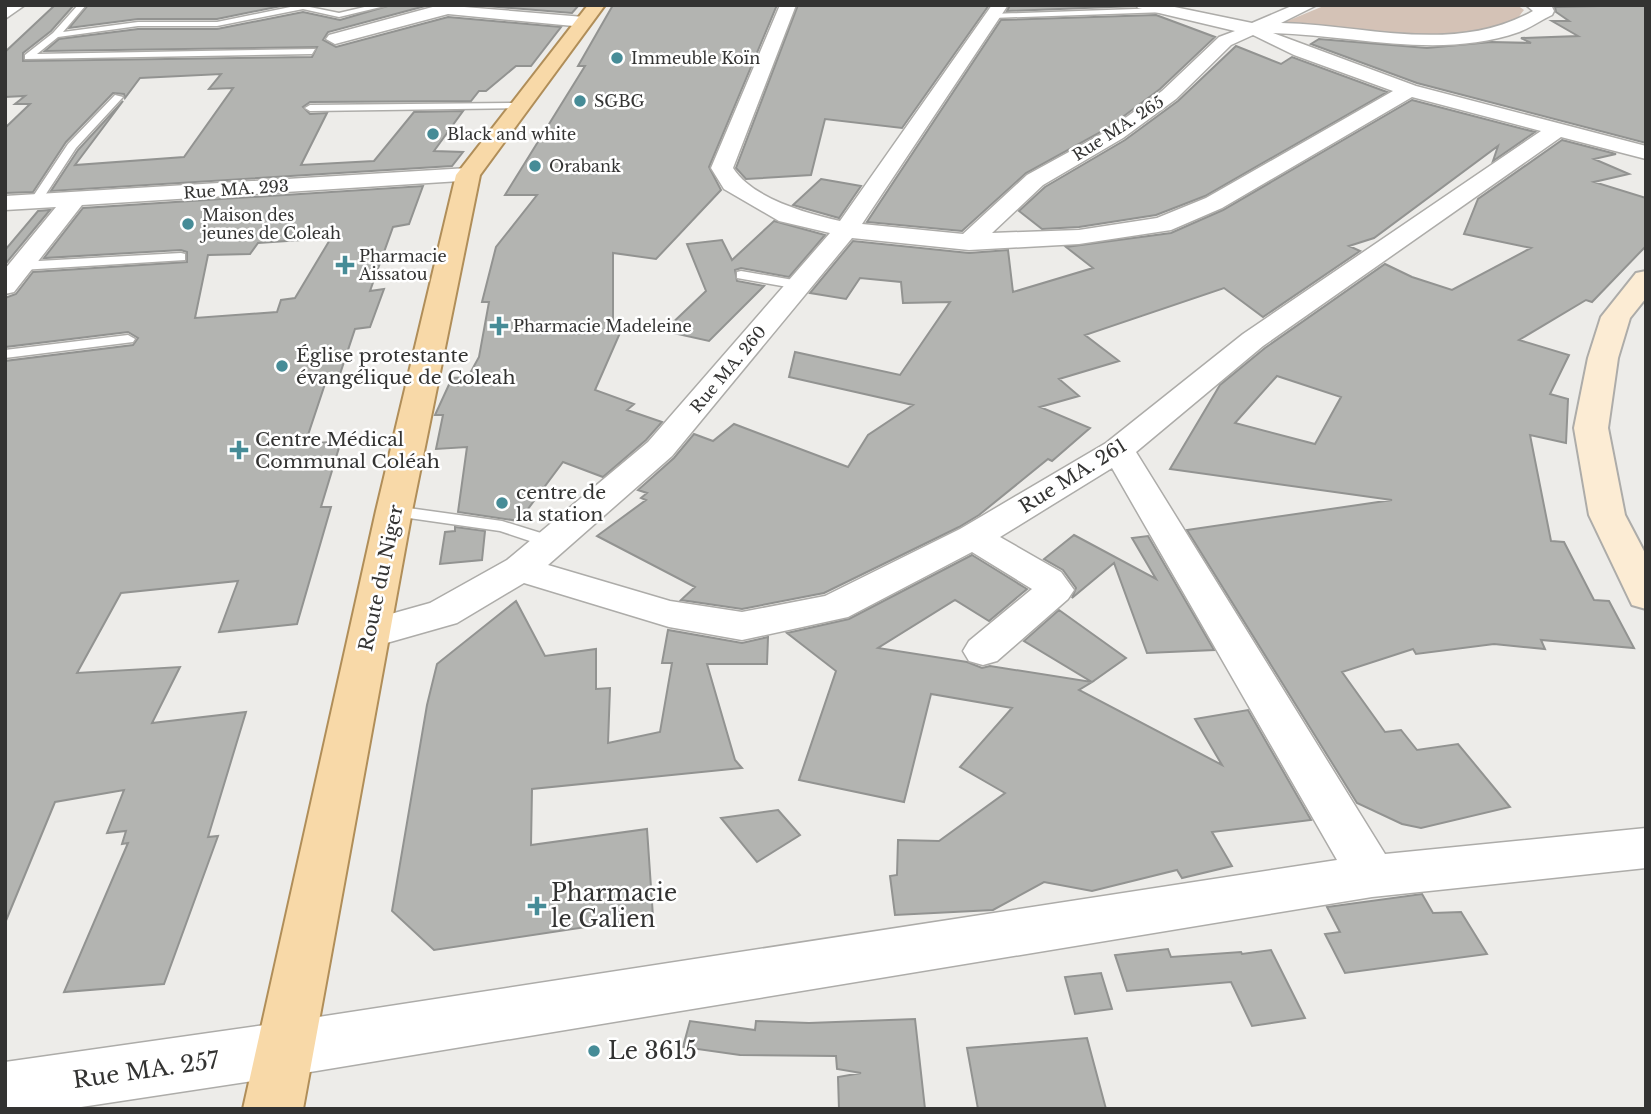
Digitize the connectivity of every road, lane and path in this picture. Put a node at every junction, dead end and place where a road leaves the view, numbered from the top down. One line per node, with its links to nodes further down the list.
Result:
1 (17, 5): 12 (street)
2 (82, 5): 15 (lane)
3 (385, 5): 15 (lane)
4 (788, 5): 28 (street)
5 (1144, 5): 10 (street)
6 (1217, 5): 14 (street)
7 (1309, 5): 14 (street, Rue MA. 265)
8 (1534, 5): 14 (street)
9 (448, 7): 13 (street); 16 (street)
10 (1163, 10): 11 (lane); 14 (street)
11 (996, 11): 28 (street, Rue MA. 260)
12 (5, 14)
13 (591, 14): 20 (main road, Route du Niger)
14 (1255, 29): 18 (street); 29 (street, Rue MA. 265)
15 (56, 35): 17 (lane)
16 (335, 39)
17 (312, 51)
18 (1409, 90): 22 (street); 29 (street)
19 (118, 97): 26 (lane)
20 (520, 106): 21 (lane); 24 (main road, Route du Niger)
21 (310, 108)
22 (1558, 129): 23 (street); 38 (street, Rue MA. 261)
23 (1646, 153)
24 (468, 175): 25 (street, Rue MA. 293); 39 (main road, Route du Niger)
25 (74, 200): 26 (street, Rue MA. 293); 31 (street)
26 (36, 201): 27 (street, Rue MA. 293)
27 (5, 203)
28 (846, 230): 29 (street); 34 (street, Rue MA. 260)
29 (969, 242)
30 (181, 257): 31 (lane)
31 (21, 265): 35 (street)
32 (741, 275): 34 (lane)
33 (1646, 279): 43 (main road)
34 (799, 285): 41 (street, Rue MA. 260)
35 (5, 286)
36 (128, 339): 37 (lane)
37 (5, 354)
38 (1118, 450): 40 (street, Rue MA. 261); 47 (street)
39 (394, 511): 41 (lane); 44 (main road, Route du Niger)
40 (973, 537): 42 (street, Rue MA. 261); 45 (street)
41 (551, 542): 42 (street, Rue MA. 260)
42 (520, 569): 44 (street, Rue MA. 260)
43 (1646, 595)
44 (369, 634): 48 (main road, Route du Niger)
45 (983, 651)
46 (1646, 848): 47 (street, Rue MA. 257)
47 (1372, 876): 48 (street, Rue MA. 257)
48 (286, 1049): 49 (street, Rue MA. 257); 50 (main road, Route du Niger)
49 (5, 1090)
50 (273, 1109)

